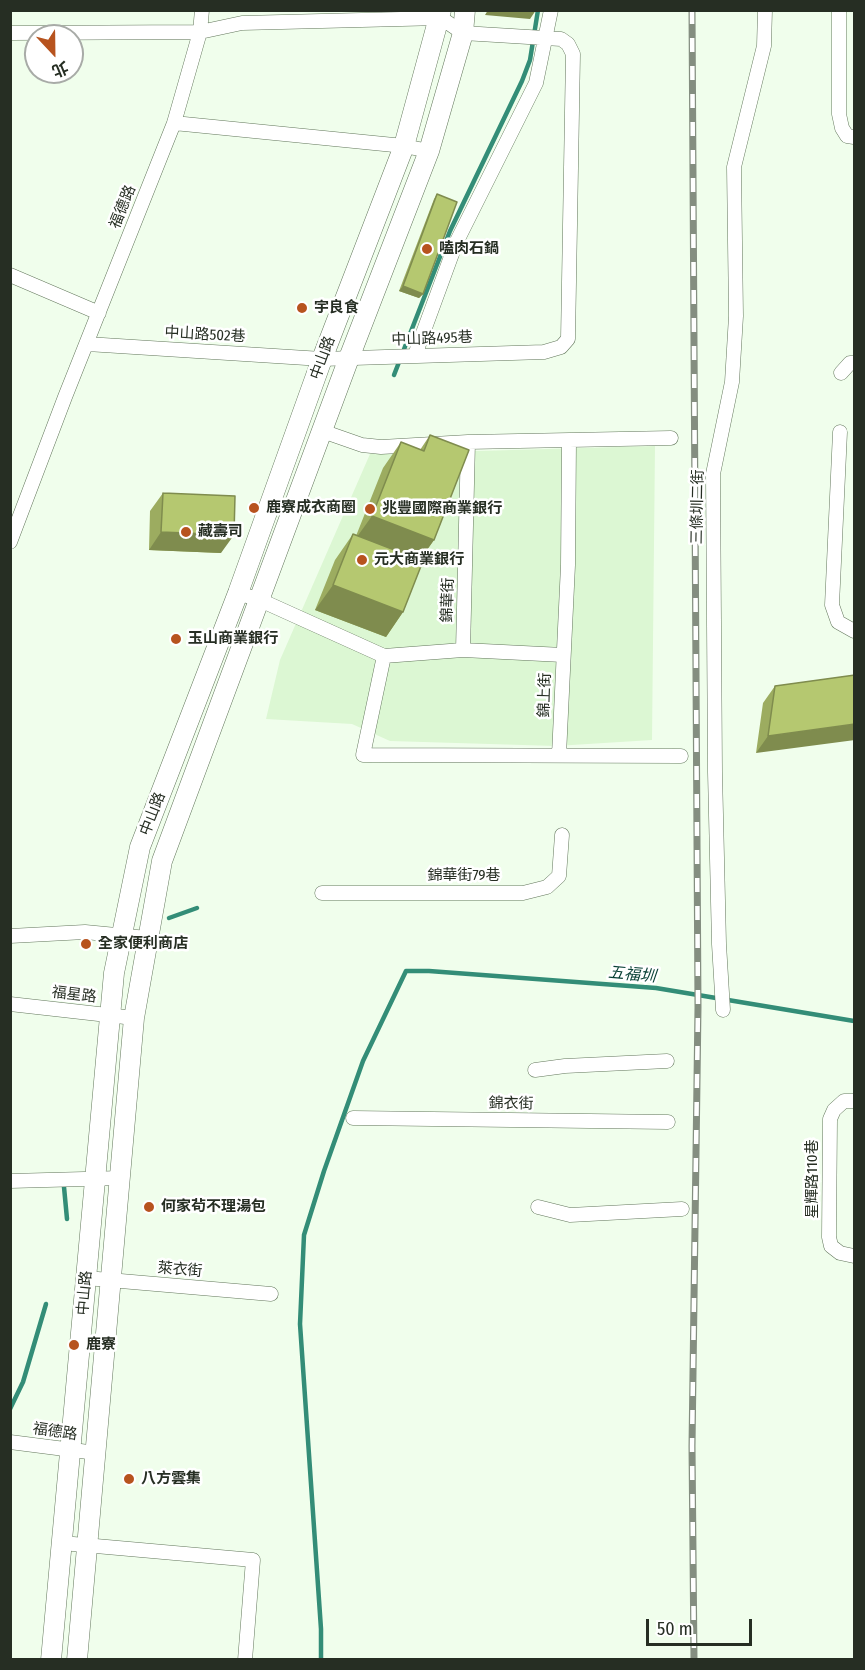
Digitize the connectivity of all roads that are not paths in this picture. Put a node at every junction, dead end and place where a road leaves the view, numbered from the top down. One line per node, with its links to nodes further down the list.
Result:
1 (202, 10): 7 (street, 福德路)
2 (465, 10): 9 (street, 中山路)
3 (551, 10): 10 (street)
4 (765, 10): 42 (street, 三條圳二街)
5 (839, 10): 12 (street)
6 (441, 14): 7 (street); 9 (street); 13 (street, 中山路)
7 (200, 32): 8 (street); 11 (street, 福德路)
8 (10, 33)
9 (463, 33): 10 (street); 14 (street, 中山路)
10 (546, 37): 18 (street); 18 (street, 中山路495巷)
11 (174, 123): 13 (street); 16 (street, 福德路)
12 (851, 137)
13 (404, 146): 14 (street); 20 (street, 中山路)
14 (429, 151): 19 (street, 中山路)
15 (10, 275): 16 (street)
16 (99, 313): 17 (street, 福德路)
17 (87, 344): 20 (street, 中山路502巷); 28 (street, 福德路)
18 (415, 355): 19 (street, 中山路495巷)
19 (349, 358): 20 (street, 中山路495巷); 23 (street, 中山路)
20 (322, 359): 29 (street, 中山路)
21 (855, 363): 22 (street)
22 (841, 373)
23 (322, 431): 27 (street); 30 (street, 中山路)
24 (840, 432): 31 (street)
25 (671, 438): 26 (street)
26 (569, 441): 27 (street); 33 (street, 錦上街)
27 (468, 442): 32 (street, 錦華街)
28 (10, 542)
29 (238, 592): 30 (street); 40 (street, 中山路)
30 (260, 600): 34 (street); 41 (street, 中山路)
31 (855, 631)
32 (463, 650): 33 (street); 34 (street)
33 (563, 655): 35 (street, 錦上街)
34 (384, 656): 35 (street)
35 (559, 755): 36 (street)
36 (681, 756)
37 (562, 835): 38 (street, 錦華街79巷)
38 (322, 893)
39 (10, 936): 40 (street)
40 (120, 936): 41 (street); 44 (street, 中山路)
41 (147, 938): 45 (street, 中山路)
42 (723, 1003)
43 (10, 1004): 44 (street, 福星路)
44 (110, 1016): 45 (street, 福星路); 51 (street, 中山路)
45 (134, 1018): 52 (street, 中山路)
46 (667, 1061): 47 (street)
47 (535, 1070)
48 (855, 1101): 56 (street, 星輝路110巷)
49 (353, 1118): 50 (street, 錦衣街)
50 (668, 1122)
51 (95, 1178): 52 (street); 53 (street); 57 (street, 中山路)
52 (121, 1178): 58 (street, 中山路)
53 (10, 1181)
54 (538, 1207): 55 (street)
55 (682, 1209)
56 (855, 1256)
57 (86, 1278): 58 (street, 萊衣街); 61 (street, 中山路)
58 (112, 1281): 59 (street, 萊衣街); 62 (street, 中山路)
59 (271, 1294)
60 (10, 1442): 61 (street, 福德路)
61 (70, 1451): 62 (street, 福德路); 63 (street, 中山路)
62 (96, 1453): 64 (street, 中山路)
63 (62, 1543): 64 (street); 65 (street, 中山路)
64 (88, 1545): 66 (street, 中山路); 67 (street)
65 (51, 1659)
66 (77, 1659)
67 (245, 1659)

